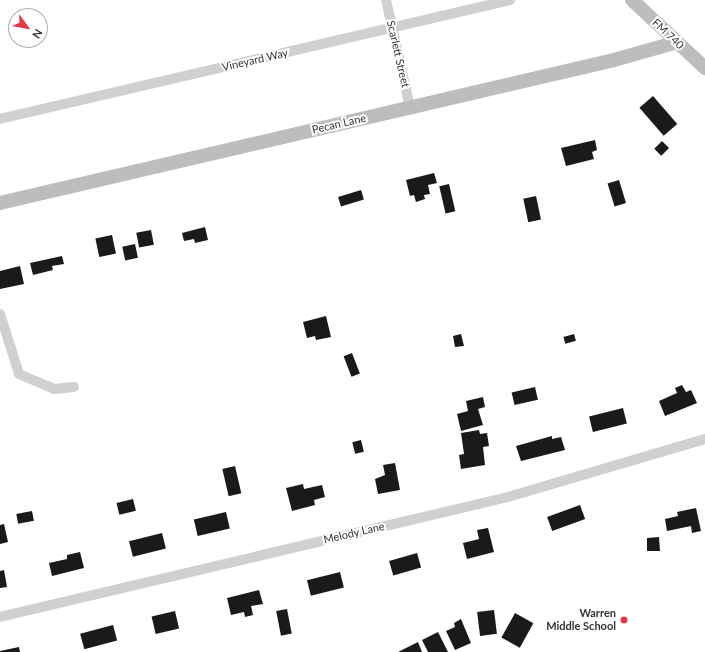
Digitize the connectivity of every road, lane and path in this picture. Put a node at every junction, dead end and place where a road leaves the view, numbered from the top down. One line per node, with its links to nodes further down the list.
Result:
1 (386, 0): 4 (street, Scarlett Street)
2 (510, 0): 4 (street, Vineyard Way)
3 (632, 0): 5 (street, FM 740 / FM 740)
4 (392, 28): 7 (street, Scarlett Street); 8 (street, Vineyard Way)
5 (677, 42): 6 (street, FM 740 / FM 740); 7 (street, Pecan Lane)
6 (705, 68)
7 (410, 107): 9 (street, Pecan Lane)
8 (0, 119)
9 (0, 203)
10 (0, 314): 11 (street)
11 (74, 387)
12 (705, 439): 13 (street, Melody Lane)
13 (0, 617)

